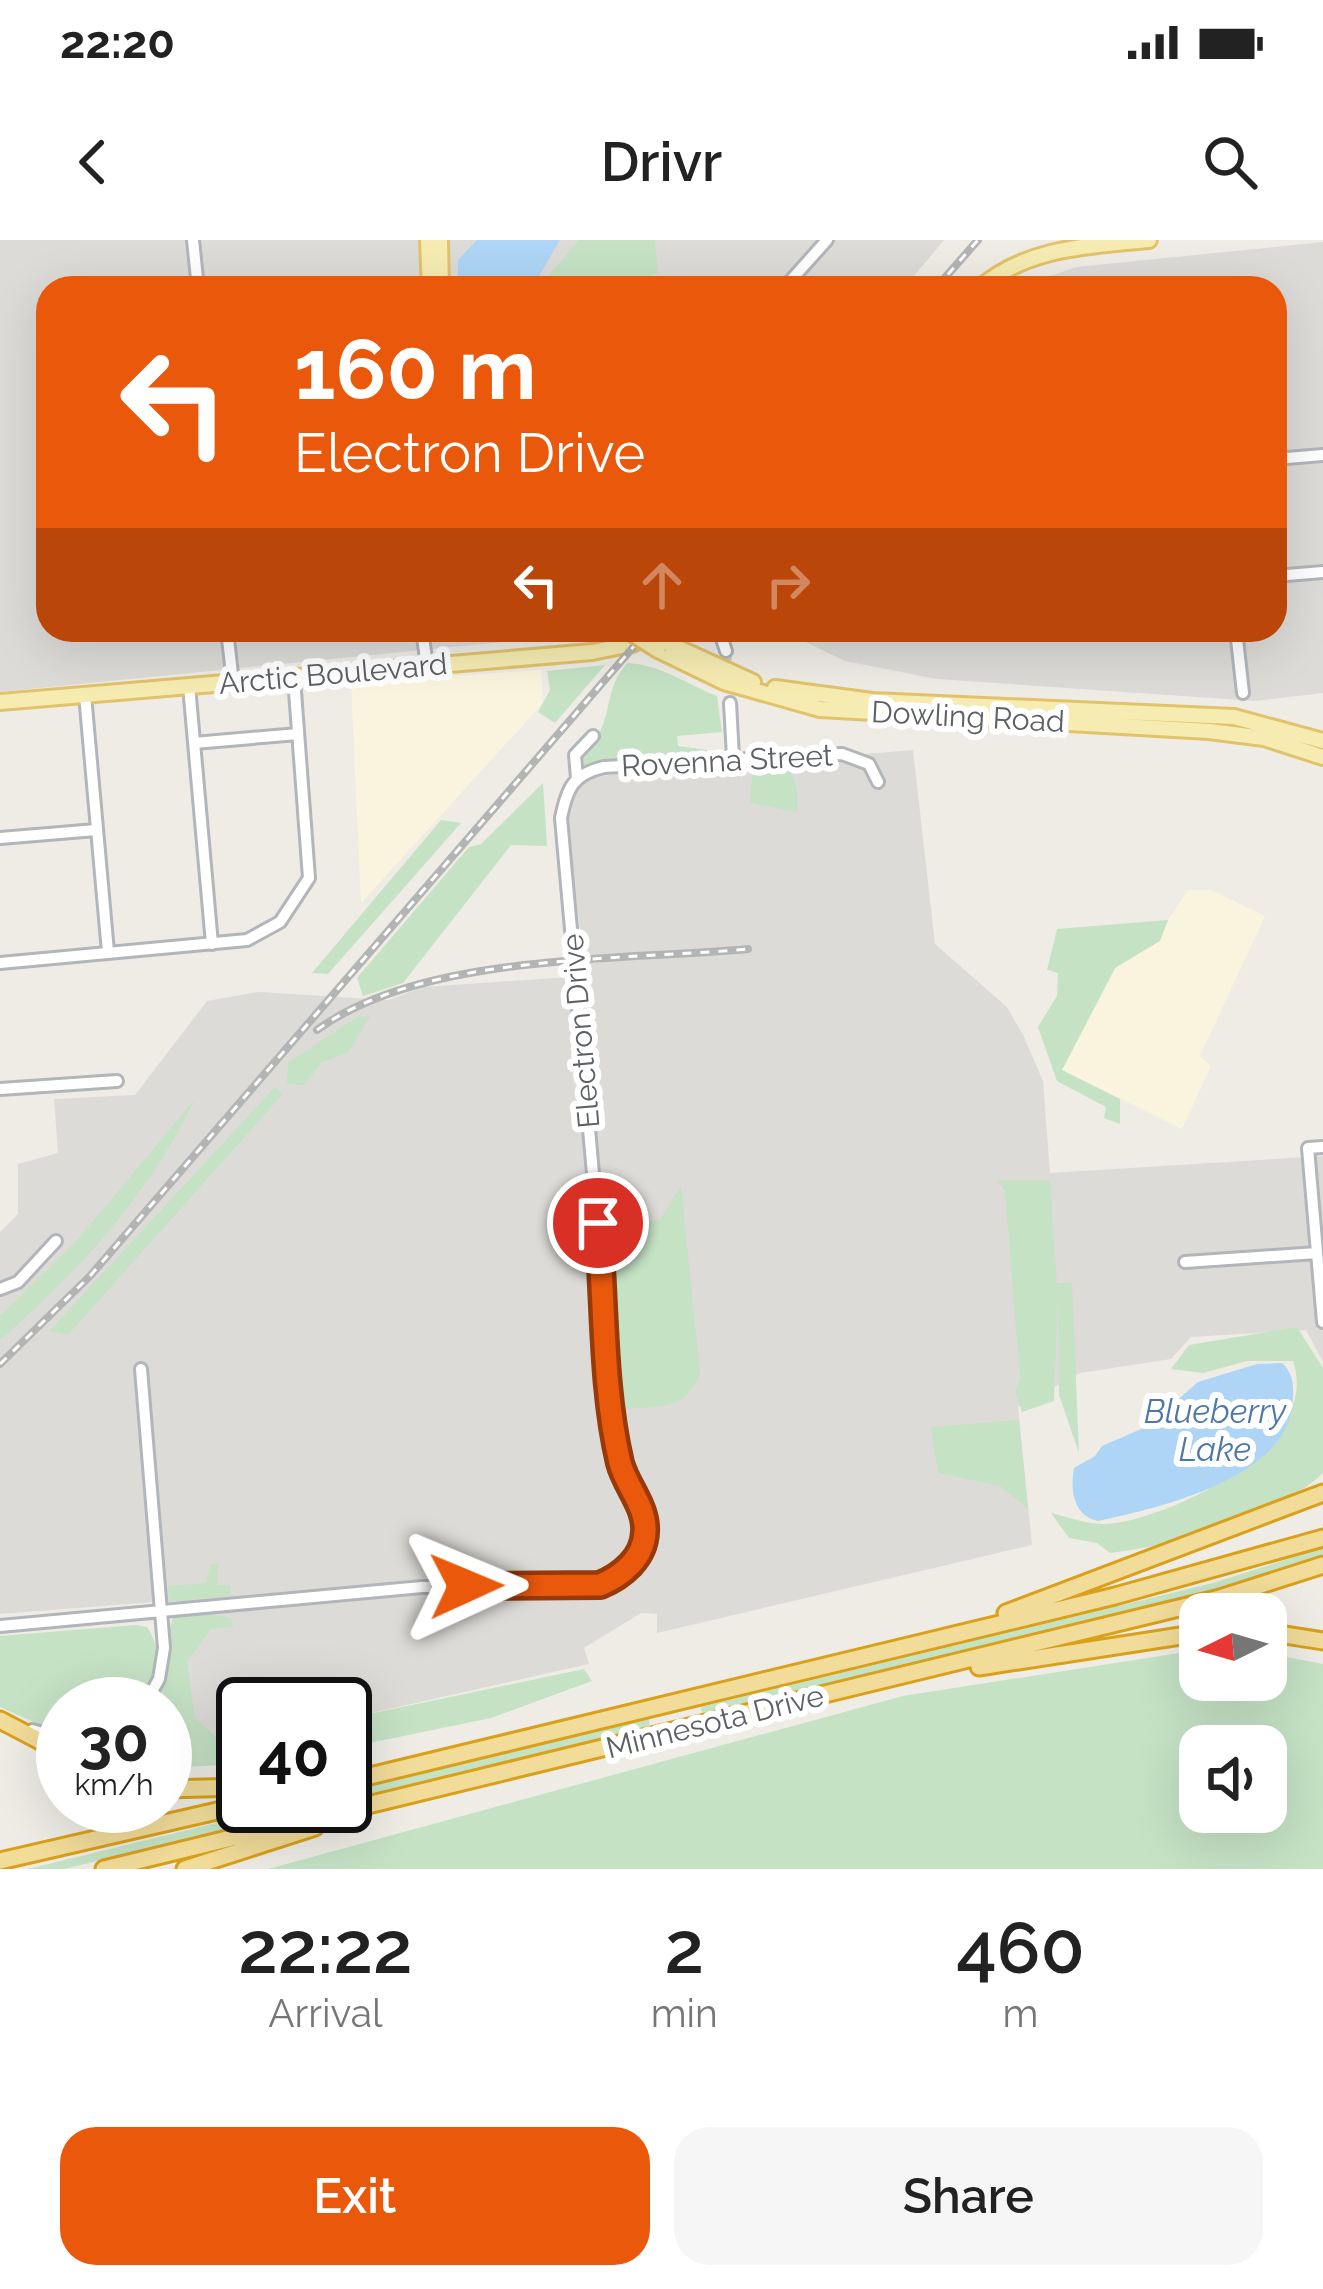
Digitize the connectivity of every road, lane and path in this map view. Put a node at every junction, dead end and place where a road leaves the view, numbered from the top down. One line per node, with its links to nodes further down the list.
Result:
1 (194, 240): 6 (street)
2 (428, 240): 7 (main road)
3 (440, 240): 8 (main road)
4 (827, 240): 9 (street)
5 (1149, 240): 10 (main road)
6 (197, 276)
7 (430, 276)
8 (441, 276)
9 (795, 276)
10 (996, 276)
11 (1323, 455): 12 (street)
12 (1287, 458)
13 (1323, 572): 14 (street)
14 (1287, 575)
15 (228, 642): 25 (street)
16 (424, 642): 23 (street)
17 (653, 642): 23 (main road, Arctic Boulevard)
18 (665, 642): 36 (main road, Dowling Road)
19 (666, 642): 33 (main road, Dowling Road)
20 (723, 642): 22 (street)
21 (1237, 642): 27 (street)
22 (726, 651)
23 (427, 666): 24 (main road, Arctic Boulevard)
24 (294, 678): 25 (main road, Arctic Boulevard); 31 (street)
25 (232, 683): 26 (main road, Arctic Boulevard)
26 (189, 686): 28 (main road, Arctic Boulevard); 34 (street)
27 (1243, 693)
28 (85, 695): 29 (main road, Arctic Boulevard); 39 (street)
29 (0, 702)
30 (730, 703): 35 (street)
31 (298, 734): 34 (street); 41 (street)
32 (592, 736): 37 (street, Electron Drive)
33 (1323, 741)
34 (194, 743): 41 (street)
35 (733, 757): 37 (street, Rovenna Street); 38 (street, Rovenna Street)
36 (1323, 757)
37 (572, 782): 57 (street, Electron Drive)
38 (878, 782)
39 (96, 830): 40 (street); 42 (street)
40 (0, 838)
41 (212, 944): 42 (street)
42 (108, 952): 43 (street)
43 (0, 963)
44 (117, 1081): 45 (street)
45 (0, 1089)
46 (1323, 1147): 48 (street)
47 (56, 1241): 51 (street)
48 (1317, 1253): 49 (street); 50 (street)
49 (1185, 1262)
50 (1321, 1276): 52 (street)
51 (0, 1289)
52 (1323, 1322)
53 (141, 1369): 57 (street)
54 (1323, 1493): 62 (highway)
55 (1323, 1538): 62 (highway, Minnesota Drive)
56 (1323, 1565): 63 (highway, Minnesota Drive)
57 (160, 1611): 58 (street, Electron Drive); 64 (street)
58 (0, 1626)
59 (1287, 1635): 61 (highway)
60 (1179, 1637): 63 (highway)
61 (1323, 1641)
62 (910, 1644): 68 (highway, Minnesota Drive)
63 (928, 1671): 69 (highway, Minnesota Drive)
64 (157, 1677)
65 (0, 1720): 66 (street); 67 (highway)
66 (36, 1730)
67 (36, 1739)
68 (372, 1773)
69 (462, 1783): 72 (highway, Minnesota Drive); 73 (highway)
70 (216, 1811): 71 (highway)
71 (0, 1861)
72 (104, 1869)
73 (185, 1869)

